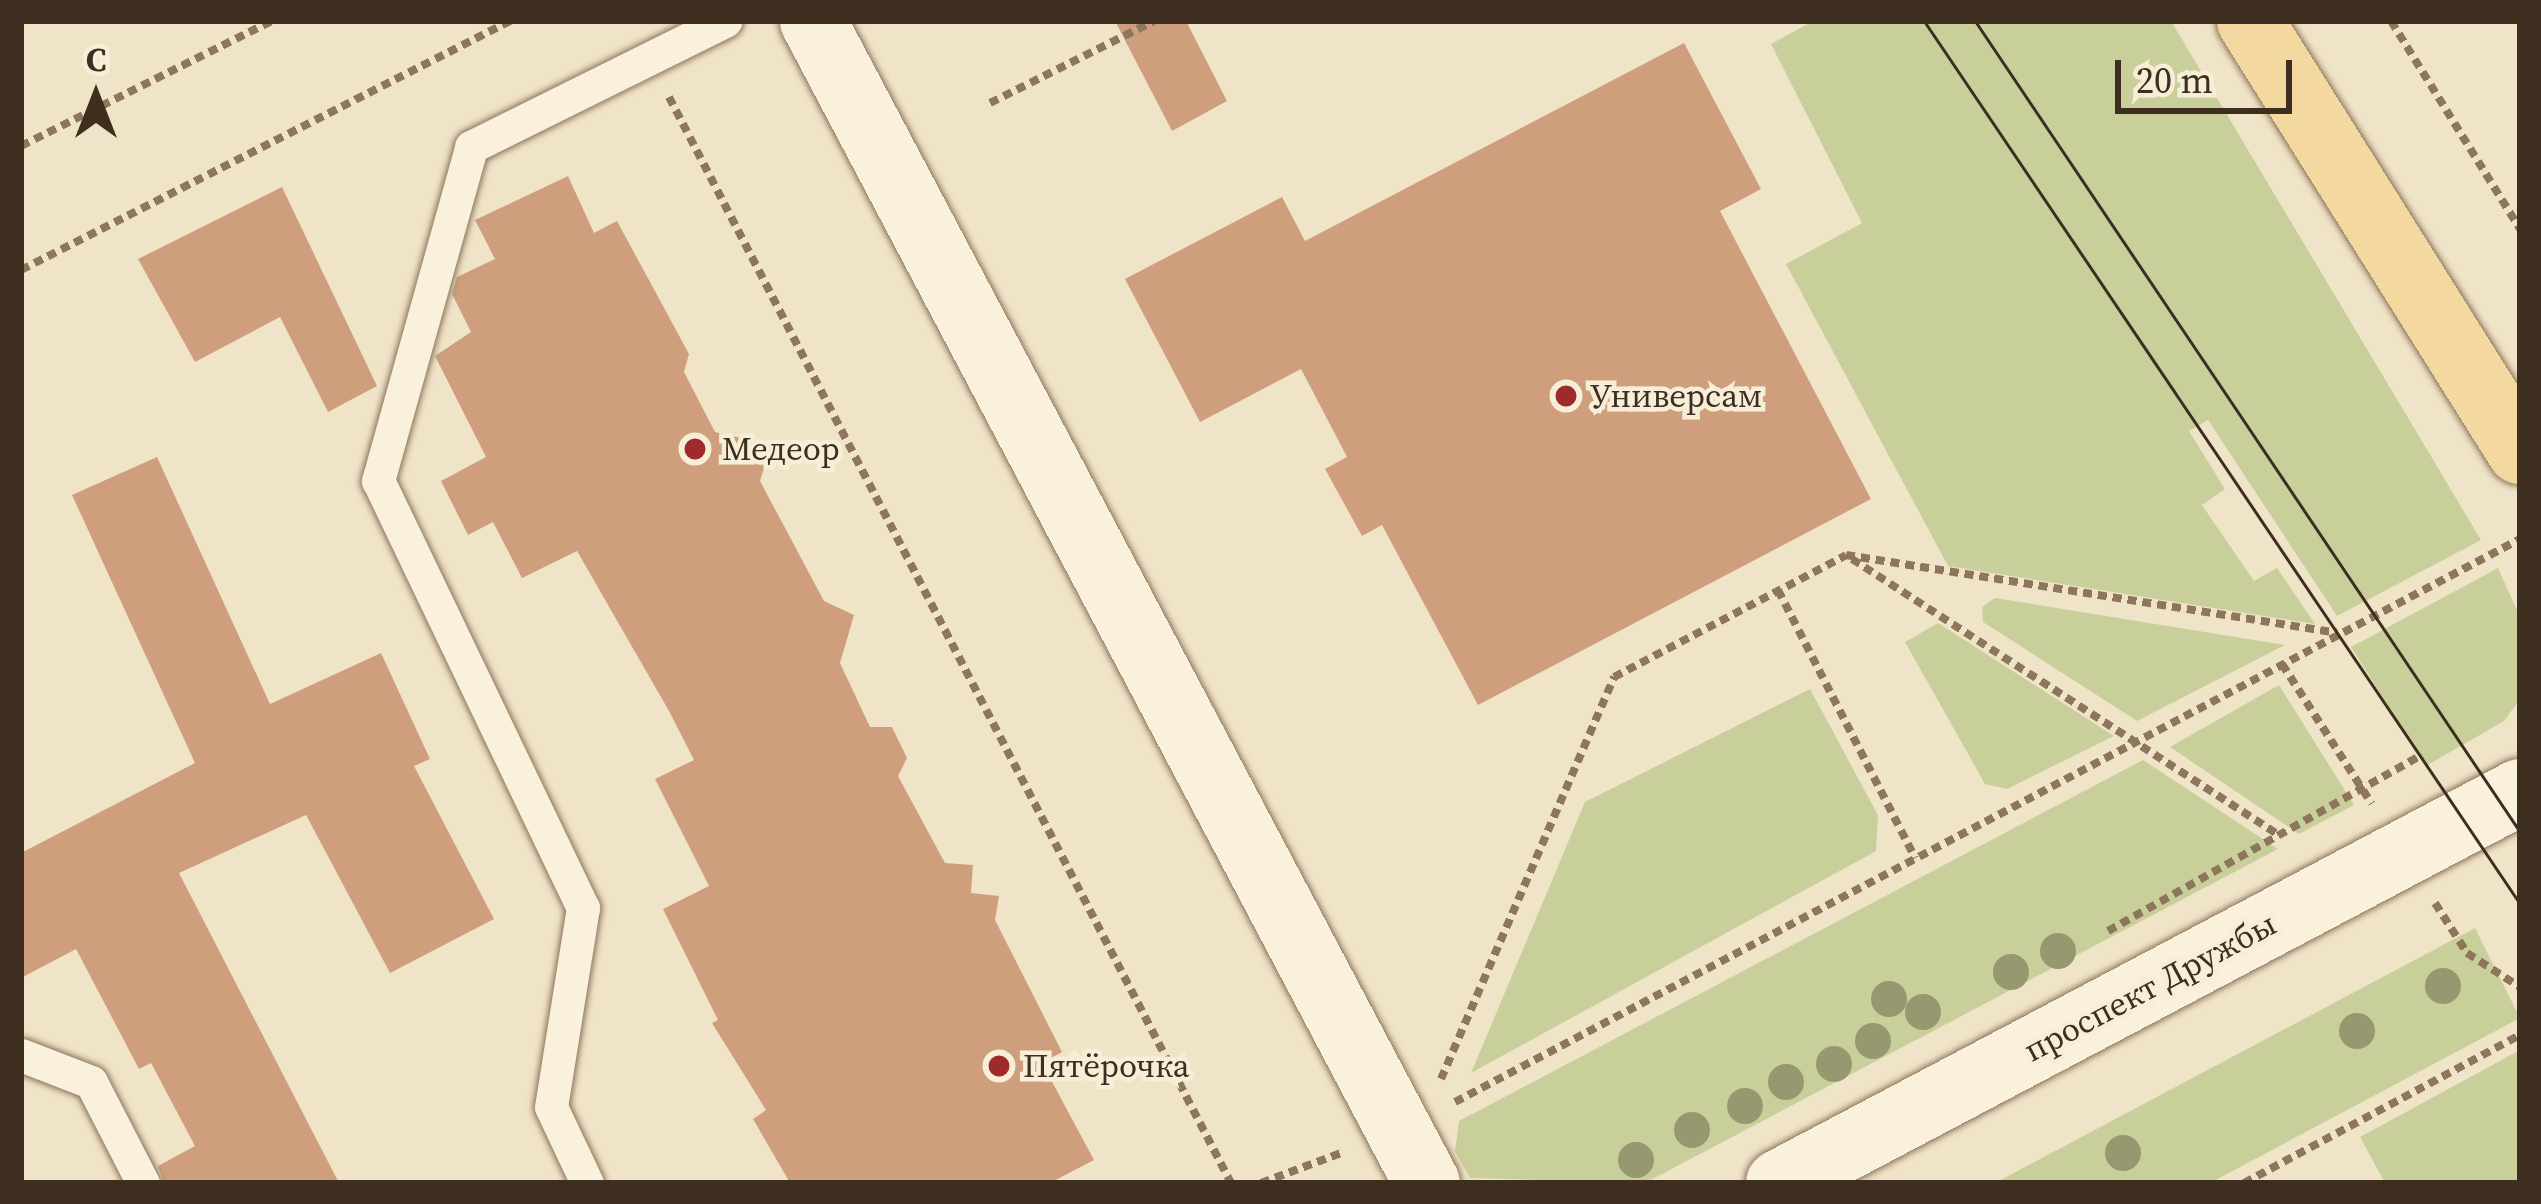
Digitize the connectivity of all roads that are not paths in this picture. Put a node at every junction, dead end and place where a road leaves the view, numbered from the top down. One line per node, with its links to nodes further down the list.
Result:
1 (725, 21): 9 (lane)
2 (813, 21): 7 (street)
3 (2250, 21): 4 (main road)
4 (2520, 451)
5 (2520, 792): 10 (street, проспект Дружбы)
6 (21, 1055): 8 (lane)
7 (1416, 1145)
8 (143, 1183)
9 (587, 1183)
10 (1779, 1183)

